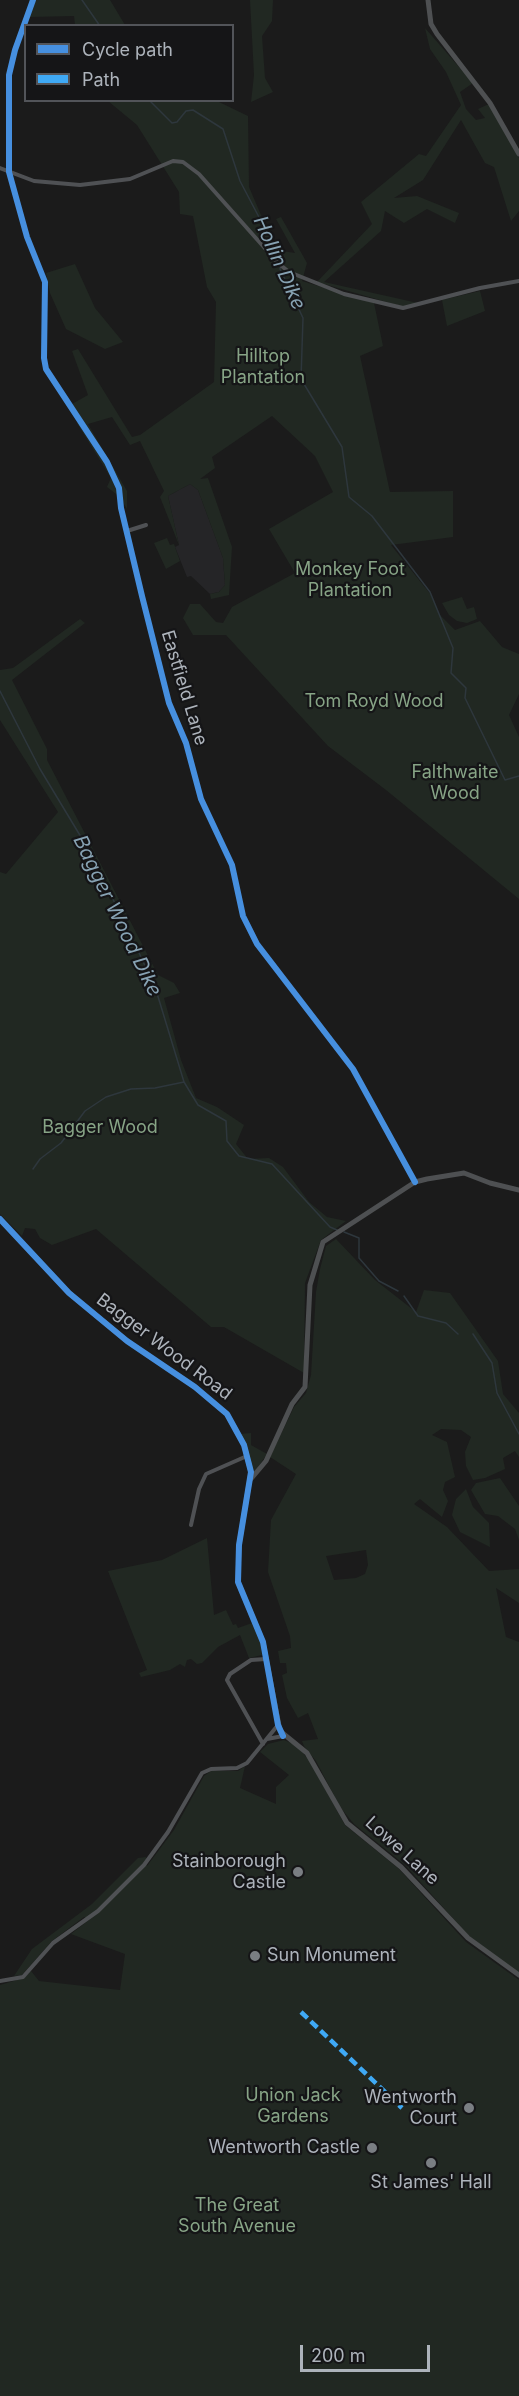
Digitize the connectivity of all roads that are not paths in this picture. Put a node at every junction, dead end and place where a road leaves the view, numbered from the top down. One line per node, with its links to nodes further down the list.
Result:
1 (33, 0): 3 (street, Eastfield Lane)
2 (428, 0): 5 (street)
3 (24, 24)
4 (24, 25): 7 (street, Eastfield Lane)
5 (519, 154)
6 (0, 168): 7 (street)
7 (9, 172): 8 (street); 10 (street, Eastfield Lane)
8 (519, 281)
9 (146, 525): 10 (street)
10 (127, 531): 11 (street, Eastfield Lane)
11 (415, 1182): 12 (street); 15 (street)
12 (518, 1190)
13 (0, 1219): 14 (street, Bagger Wood Road)
14 (248, 1456): 15 (street); 16 (street)
15 (250, 1480): 17 (street)
16 (191, 1525)
17 (266, 1659): 18 (street); 21 (street)
18 (278, 1725): 19 (street); 20 (street)
19 (283, 1736): 20 (street); 22 (street, Lowe Lane)
20 (267, 1739): 21 (street)
21 (263, 1743): 23 (street)
22 (519, 1975)
23 (0, 1981)

